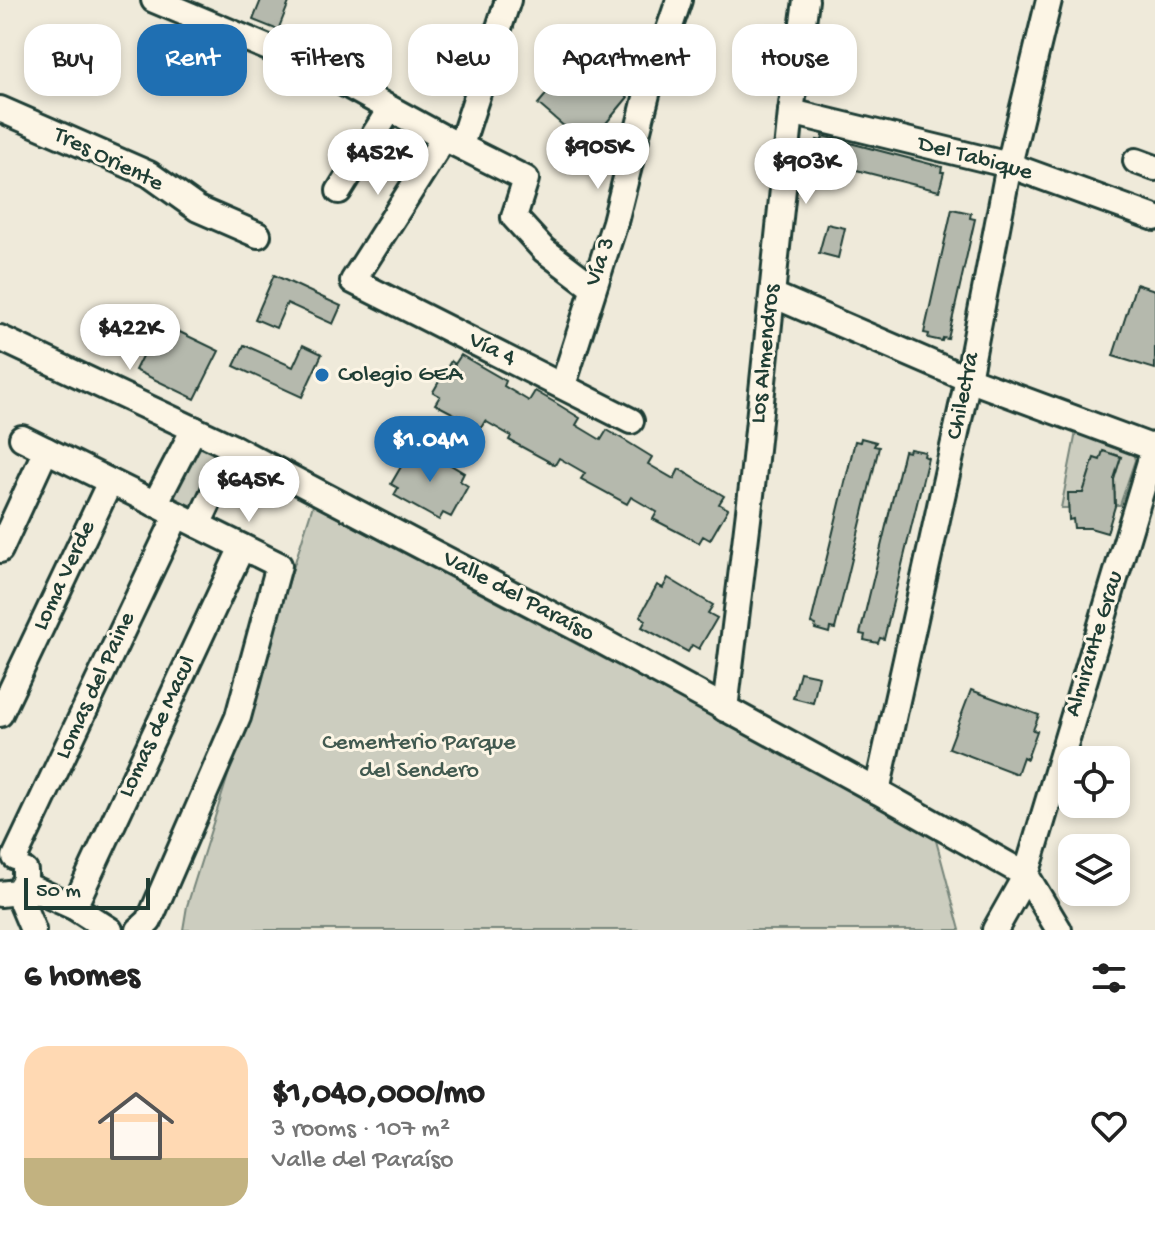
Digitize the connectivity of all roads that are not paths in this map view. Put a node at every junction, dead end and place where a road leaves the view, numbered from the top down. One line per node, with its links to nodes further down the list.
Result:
1 (154, 0): 7 (street)
2 (508, 0): 9 (street)
3 (679, 0): 14 (street, Vía 3)
4 (806, 0): 8 (street, Los Almendros)
5 (1049, 0): 10 (street, Chilectra)
6 (0, 109): 13 (street, Tres Oriente)
7 (390, 109): 9 (street); 11 (street)
8 (791, 112): 10 (street, Del Tabique); 15 (street, Los Almendros)
9 (452, 142): 14 (street); 18 (street, Vía 4)
10 (1009, 165): 12 (street, Del Tabique); 17 (street, Chilectra)
11 (339, 191)
12 (1155, 218)
13 (258, 235)
14 (593, 287): 18 (street, Vía 3)
15 (773, 295): 17 (street); 30 (street, Los Almendros)
16 (2, 343): 20 (street, Valle del Paraíso)
17 (968, 379): 24 (street); 32 (street, Chilectra)
18 (563, 385): 19 (street, Vía 4)
19 (631, 421)
20 (194, 429): 22 (street, Valle del Paraíso); 26 (street)
21 (22, 438): 23 (street)
22 (234, 448): 27 (street, Lomas del Paine); 30 (street, Valle del Paraíso)
23 (46, 450): 25 (street); 29 (street)
24 (1153, 455): 34 (street, Almirante Grau)
25 (110, 482): 26 (street); 31 (street, Loma Verde)
26 (155, 504): 27 (street)
27 (187, 520): 28 (street); 33 (street, Lomas del Paine)
28 (242, 547): 36 (street, Lomas de Macul); 39 (street)
29 (0, 550)
30 (725, 709): 32 (street, Valle del Paraíso)
31 (0, 714)
32 (877, 791): 34 (street, Valle del Paraíso)
33 (7, 857): 35 (street)
34 (1026, 875): 40 (street, Almirante Grau); 41 (street)
35 (13, 890): 36 (street); 37 (street)
36 (68, 905): 37 (street); 38 (street)
37 (32, 928)
38 (110, 930)
39 (139, 930)
40 (995, 930)
41 (1059, 930)

